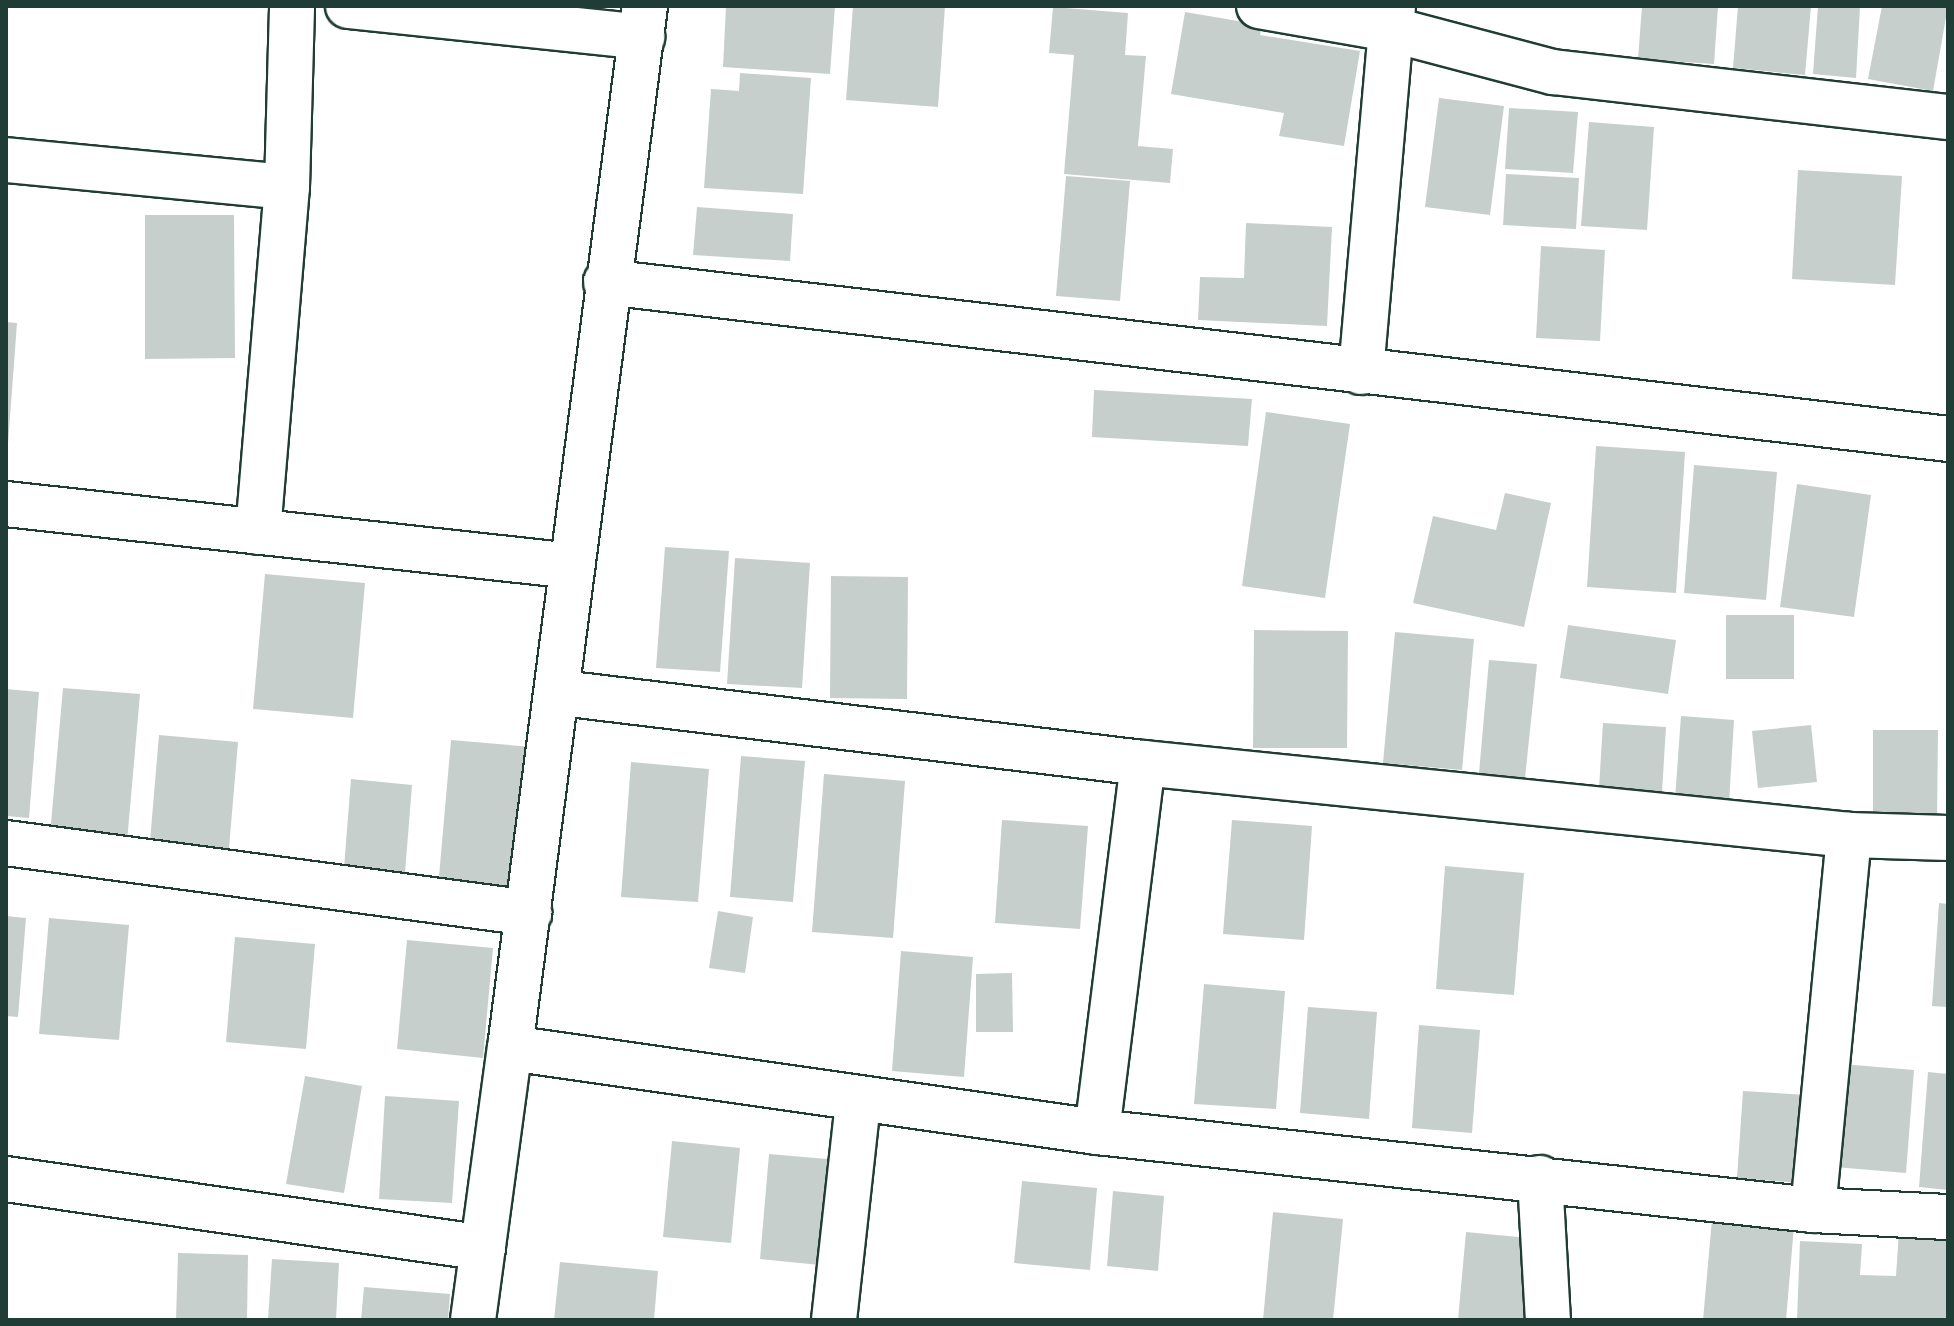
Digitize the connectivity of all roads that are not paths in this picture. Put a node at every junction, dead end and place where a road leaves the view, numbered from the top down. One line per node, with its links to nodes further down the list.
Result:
1 (292, 6): 8 (street)
2 (348, 6): 5 (street)
3 (1259, 6): 4 (street)
4 (1392, 18): 6 (street); 10 (street)
5 (644, 22): 9 (street)
6 (1948, 117)
7 (6, 160): 8 (street)
8 (287, 187): 13 (street)
9 (606, 282): 10 (street); 14 (street)
10 (1361, 372): 11 (street)
11 (1948, 439)
12 (6, 504): 13 (street)
13 (258, 532): 14 (street)
14 (573, 566): 15 (street)
15 (561, 693): 16 (street); 20 (street)
16 (1143, 763): 17 (street); 23 (street)
17 (1849, 835): 18 (street); 26 (street)
18 (1948, 838)
19 (6, 843): 20 (street)
20 (529, 913): 21 (street)
21 (510, 1048): 22 (street); 28 (street)
22 (858, 1102): 23 (street); 30 (street)
23 (1097, 1132): 24 (street)
24 (1540, 1178): 26 (street); 31 (street)
25 (6, 1179): 28 (street)
26 (1813, 1210): 27 (street)
27 (1948, 1217)
28 (483, 1248): 29 (street)
29 (473, 1320)
30 (834, 1320)
31 (1548, 1320)

